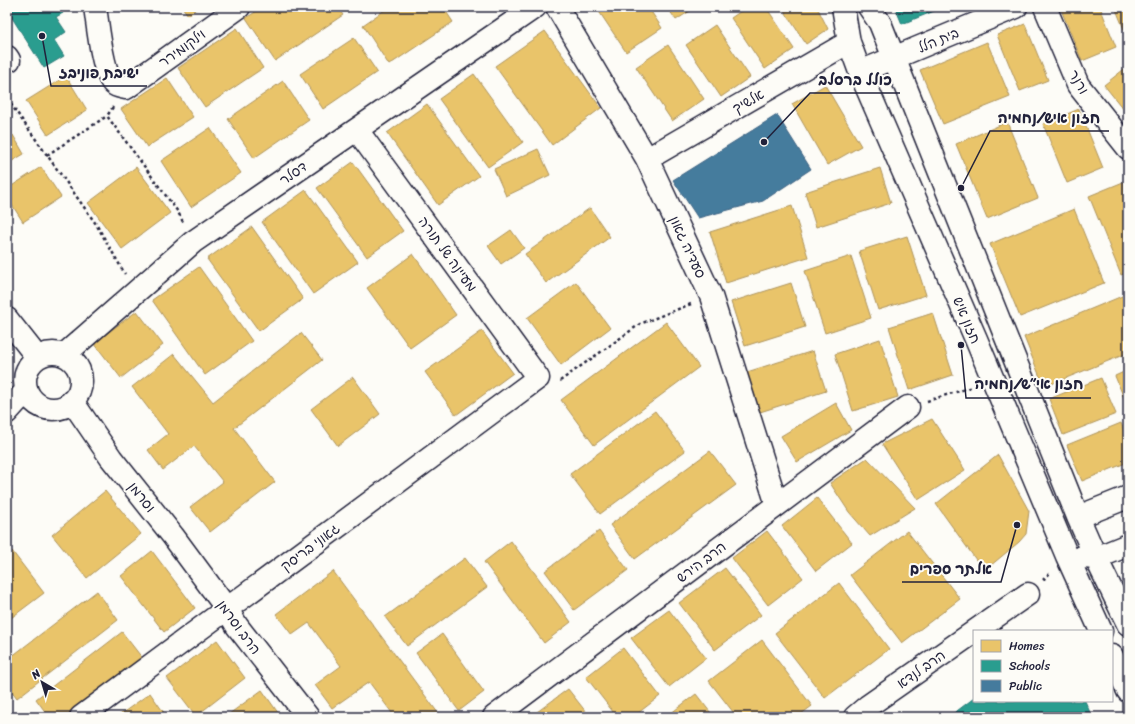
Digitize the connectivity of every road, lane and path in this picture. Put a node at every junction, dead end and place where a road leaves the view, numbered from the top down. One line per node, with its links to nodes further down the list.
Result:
1 (95, 7): 13 (street)
2 (239, 7): 13 (street, וילקומירר)
3 (535, 7): 15 (street, דסלר)
4 (557, 7): 18 (street, סעדיה גאון)
5 (843, 7): 9 (street, חזון איש)
6 (869, 7): 11 (street, חזון איש)
7 (1016, 7): 11 (street, בית הלל)
8 (1044, 7): 16 (street, ורנר)
9 (848, 42): 12 (street, חזון איש); 18 (street, אלשיך)
10 (8, 58): 17 (path)
11 (893, 58): 12 (street, בית הלל); 33 (street, חזון איש)
12 (860, 72): 26 (street, חזון איש)
13 (126, 88): 14 (path)
14 (107, 116): 17 (path); 19 (path)
15 (357, 130): 19 (street, דסלר); 25 (street, מעיינה של תורה)
16 (1128, 148)
17 (47, 155): 20 (path)
18 (647, 160): 21 (street, סעדיה גאון)
19 (193, 242): 20 (street, דסלר)
20 (135, 292): 23 (street, דסלר)
21 (711, 296): 25 (path); 32 (street, סעדיה גאון)
22 (7, 319): 24 (street)
23 (64, 354): 24 (street); 28 (street)
24 (37, 357): 27 (street)
25 (538, 378): 39 (street, גאוני בריסק)
26 (993, 380): 29 (path); 36 (street, חזון איש)
27 (26, 391): 28 (street); 30 (street)
28 (72, 401): 34 (street, וסרמן)
29 (908, 407): 32 (street, הרב הירש)
30 (7, 412)
31 (1128, 497): 33 (street)
32 (777, 505): 49 (street, הרב הירש)
33 (1078, 517): 36 (street); 37 (street, חזון איש)
34 (172, 536): 39 (street, הרב וסרמן)
35 (1128, 545): 37 (street)
36 (1067, 556): 37 (street); 38 (path); 42 (street, חזון איש)
37 (1096, 558): 40 (street, חזון איש)
38 (1028, 594): 41 (street, הרב לנדא)
39 (226, 609): 47 (street, גאוני בריסק); 48 (street, הרב וסרמן)
40 (1128, 624)
41 (976, 630)
42 (1101, 630)
43 (973, 633): 46 (street, הרב לנדא)
44 (1113, 658): 45 (street)
45 (1128, 691)
46 (866, 713)
47 (81, 717)
48 (308, 717)
49 (494, 717)

